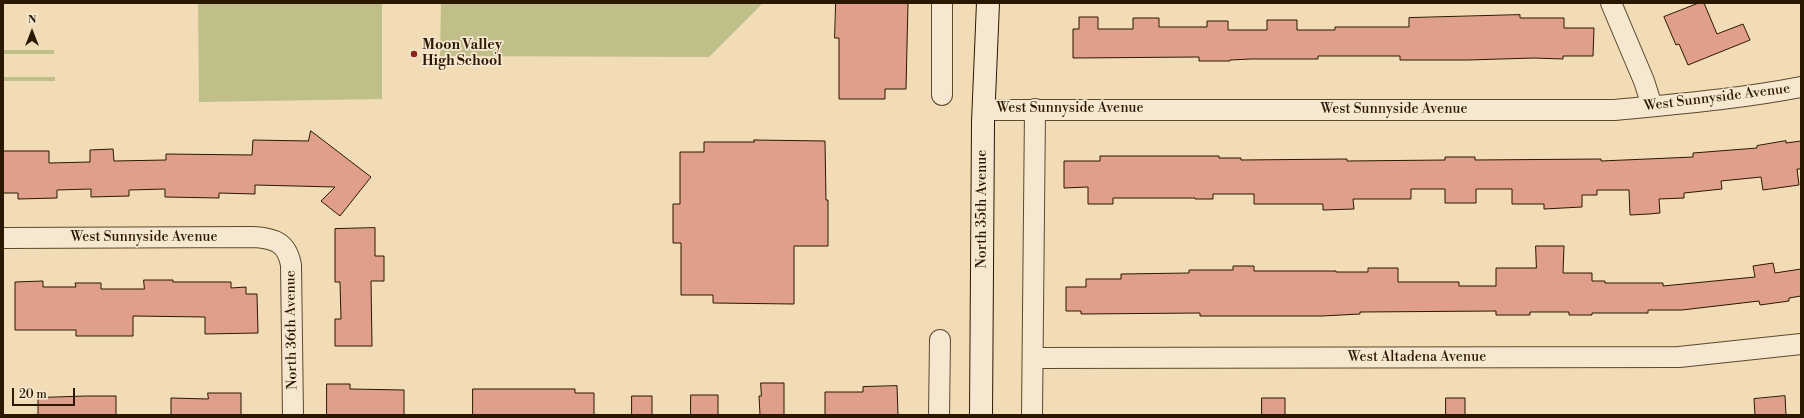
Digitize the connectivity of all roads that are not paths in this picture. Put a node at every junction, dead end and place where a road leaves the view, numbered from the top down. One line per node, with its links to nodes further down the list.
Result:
1 (942, 3): 5 (street)
2 (988, 3): 8 (main road, North 35th Avenue)
3 (1611, 3): 6 (street)
4 (1801, 87): 6 (street, West Sunnyside Avenue)
5 (942, 95)
6 (1652, 106): 7 (street, West Sunnyside Avenue)
7 (1035, 109): 8 (street, West Sunnyside Avenue); 13 (street)
8 (985, 110): 16 (main road, North 35th Avenue)
9 (3, 238): 10 (street, West Sunnyside Avenue)
10 (284, 246): 14 (street, North 36th Avenue)
11 (940, 340): 15 (street)
12 (1801, 344): 13 (street, West Altadena Avenue)
13 (1033, 358): 17 (street)
14 (293, 415)
15 (939, 415)
16 (981, 415)
17 (1032, 415)

